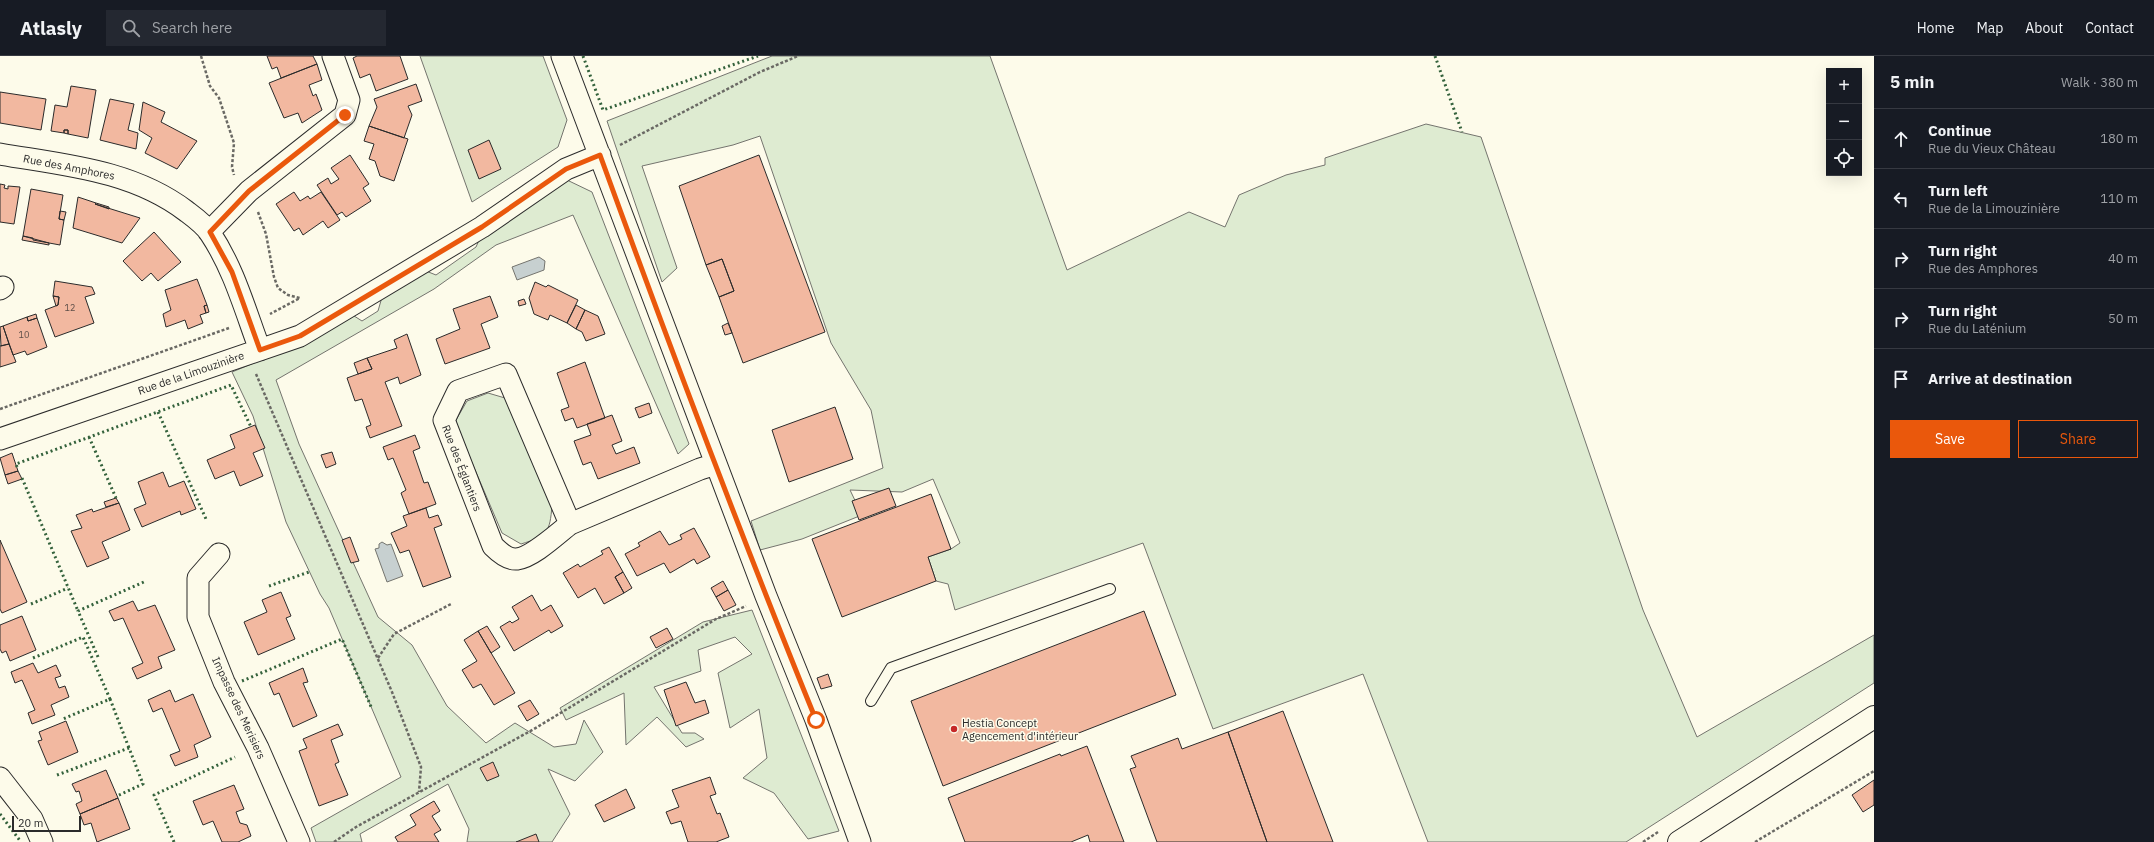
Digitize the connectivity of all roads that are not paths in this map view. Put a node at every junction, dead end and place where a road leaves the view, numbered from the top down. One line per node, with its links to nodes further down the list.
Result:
1 (333, 56): 5 (street)
2 (562, 56): 4 (street)
3 (0, 154): 5 (street, Rue des Amphores)
4 (600, 155): 6 (street, Rue de la Limouzinière); 8 (street)
5 (210, 232): 6 (street, Rue des Amphores)
6 (255, 352): 7 (street, Rue de la Limouzinière)
7 (0, 439)
8 (716, 464): 9 (street, Rue des Églantiers); 17 (street)
9 (570, 524): 9 (street, Rue des Églantiers)
10 (219, 554): 16 (street, Impasse des Merisiers)
11 (1110, 589): 12 (lane)
12 (871, 701)
13 (1874, 717): 18 (street)
14 (0, 778): 15 (street)
15 (42, 842)
16 (299, 842)
17 (860, 842)
18 (1679, 842)

